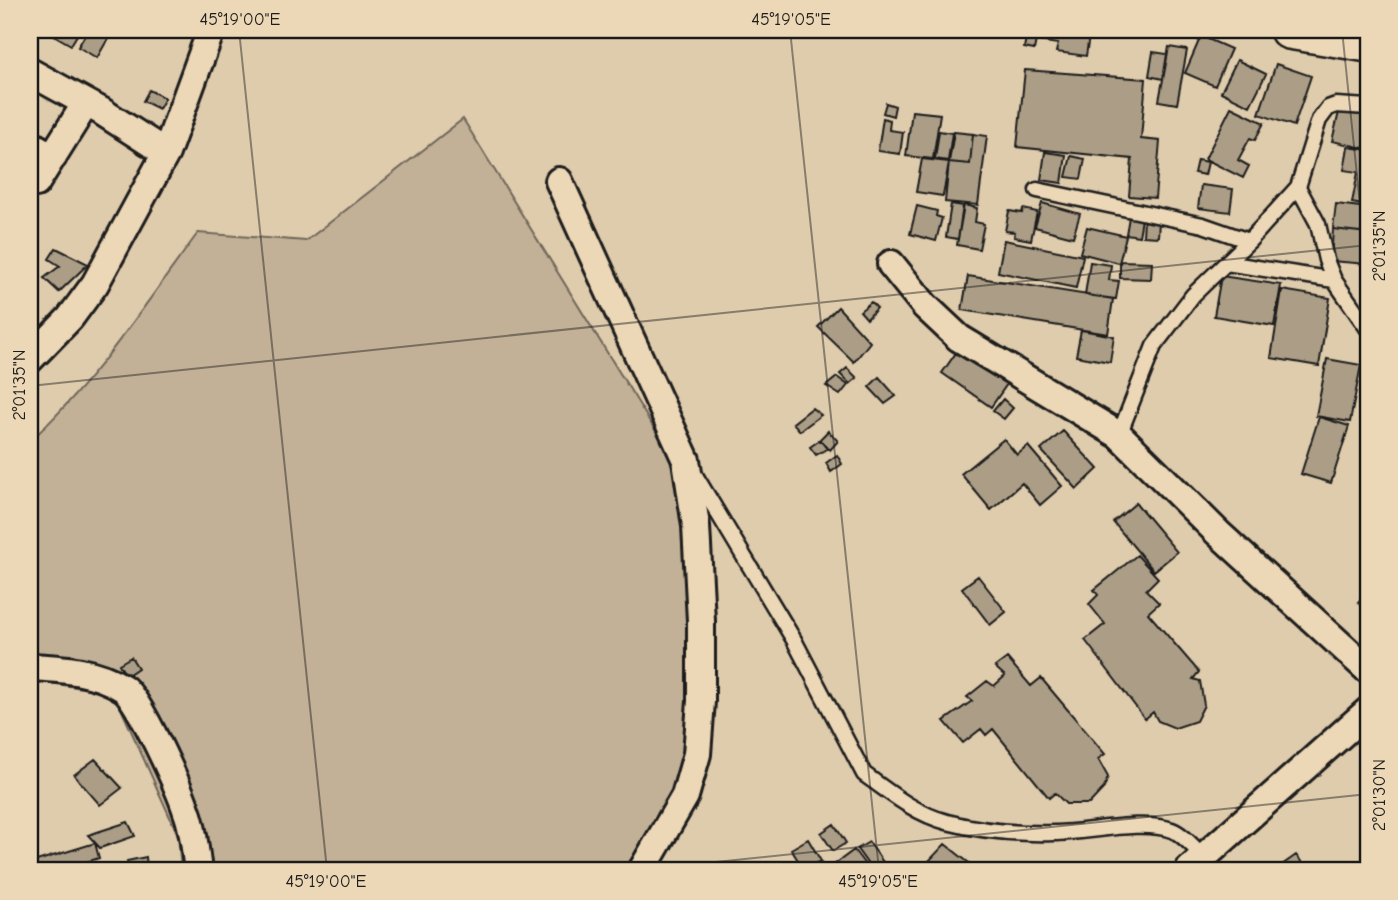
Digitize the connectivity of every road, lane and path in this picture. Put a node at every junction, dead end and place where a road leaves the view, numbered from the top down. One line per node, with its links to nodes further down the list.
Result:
1 (211, 30): 8 (street)
2 (1289, 30): 3 (main road)
3 (1368, 43)
4 (30, 72): 5 (street)
5 (86, 103): 7 (street); 8 (street)
6 (1368, 107): 11 (lane)
7 (41, 151): 10 (street)
8 (166, 153): 18 (street)
9 (559, 181): 20 (street)
10 (36, 183)
11 (1298, 187): 13 (lane); 16 (lane)
12 (1037, 190): 13 (lane)
13 (1249, 241): 14 (lane)
14 (1226, 263): 16 (lane); 19 (lane)
15 (891, 264): 19 (street)
16 (1334, 280): 17 (lane)
17 (1368, 329)
18 (30, 359)
19 (1119, 435): 22 (street)
20 (686, 460): 24 (lane); 26 (street)
21 (30, 667): 25 (street)
22 (1368, 670)
23 (1368, 711): 24 (street)
24 (1203, 866)
25 (198, 870)
26 (642, 870)

